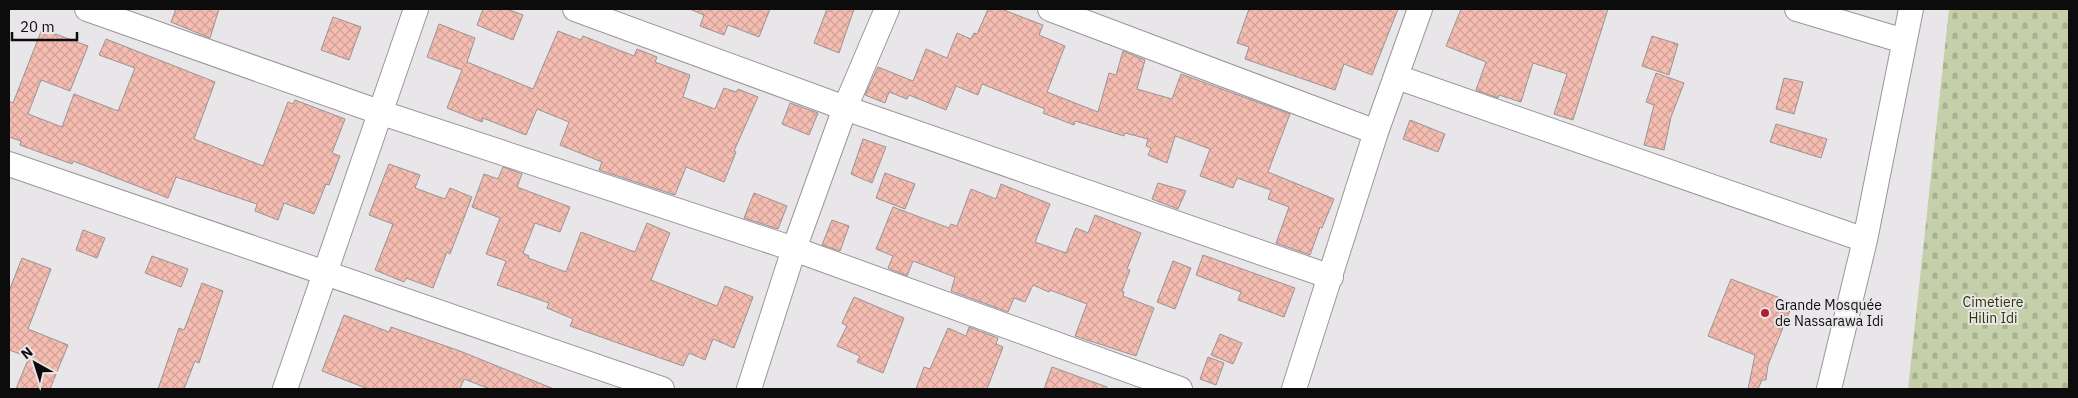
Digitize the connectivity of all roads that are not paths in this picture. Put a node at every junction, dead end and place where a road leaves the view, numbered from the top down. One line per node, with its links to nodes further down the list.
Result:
1 (87, 9): 12 (street)
2 (416, 9): 12 (street)
3 (575, 9): 11 (street)
4 (887, 9): 11 (street)
5 (1050, 9): 13 (street)
6 (1420, 9): 10 (street)
7 (1796, 9): 9 (street)
8 (1911, 9): 9 (street)
9 (1904, 41): 15 (street)
10 (1397, 77): 13 (street); 15 (street)
11 (845, 108): 16 (street); 18 (street)
12 (379, 112): 16 (street); 17 (street)
13 (1376, 132): 18 (street)
14 (9, 164): 17 (street)
15 (1865, 240): 24 (street)
16 (794, 249): 21 (street); 22 (street)
17 (323, 274): 19 (street); 20 (street)
18 (1331, 277): 23 (street)
19 (285, 389)
20 (662, 389)
21 (749, 389)
22 (1180, 389)
23 (1294, 389)
24 (1829, 389)

